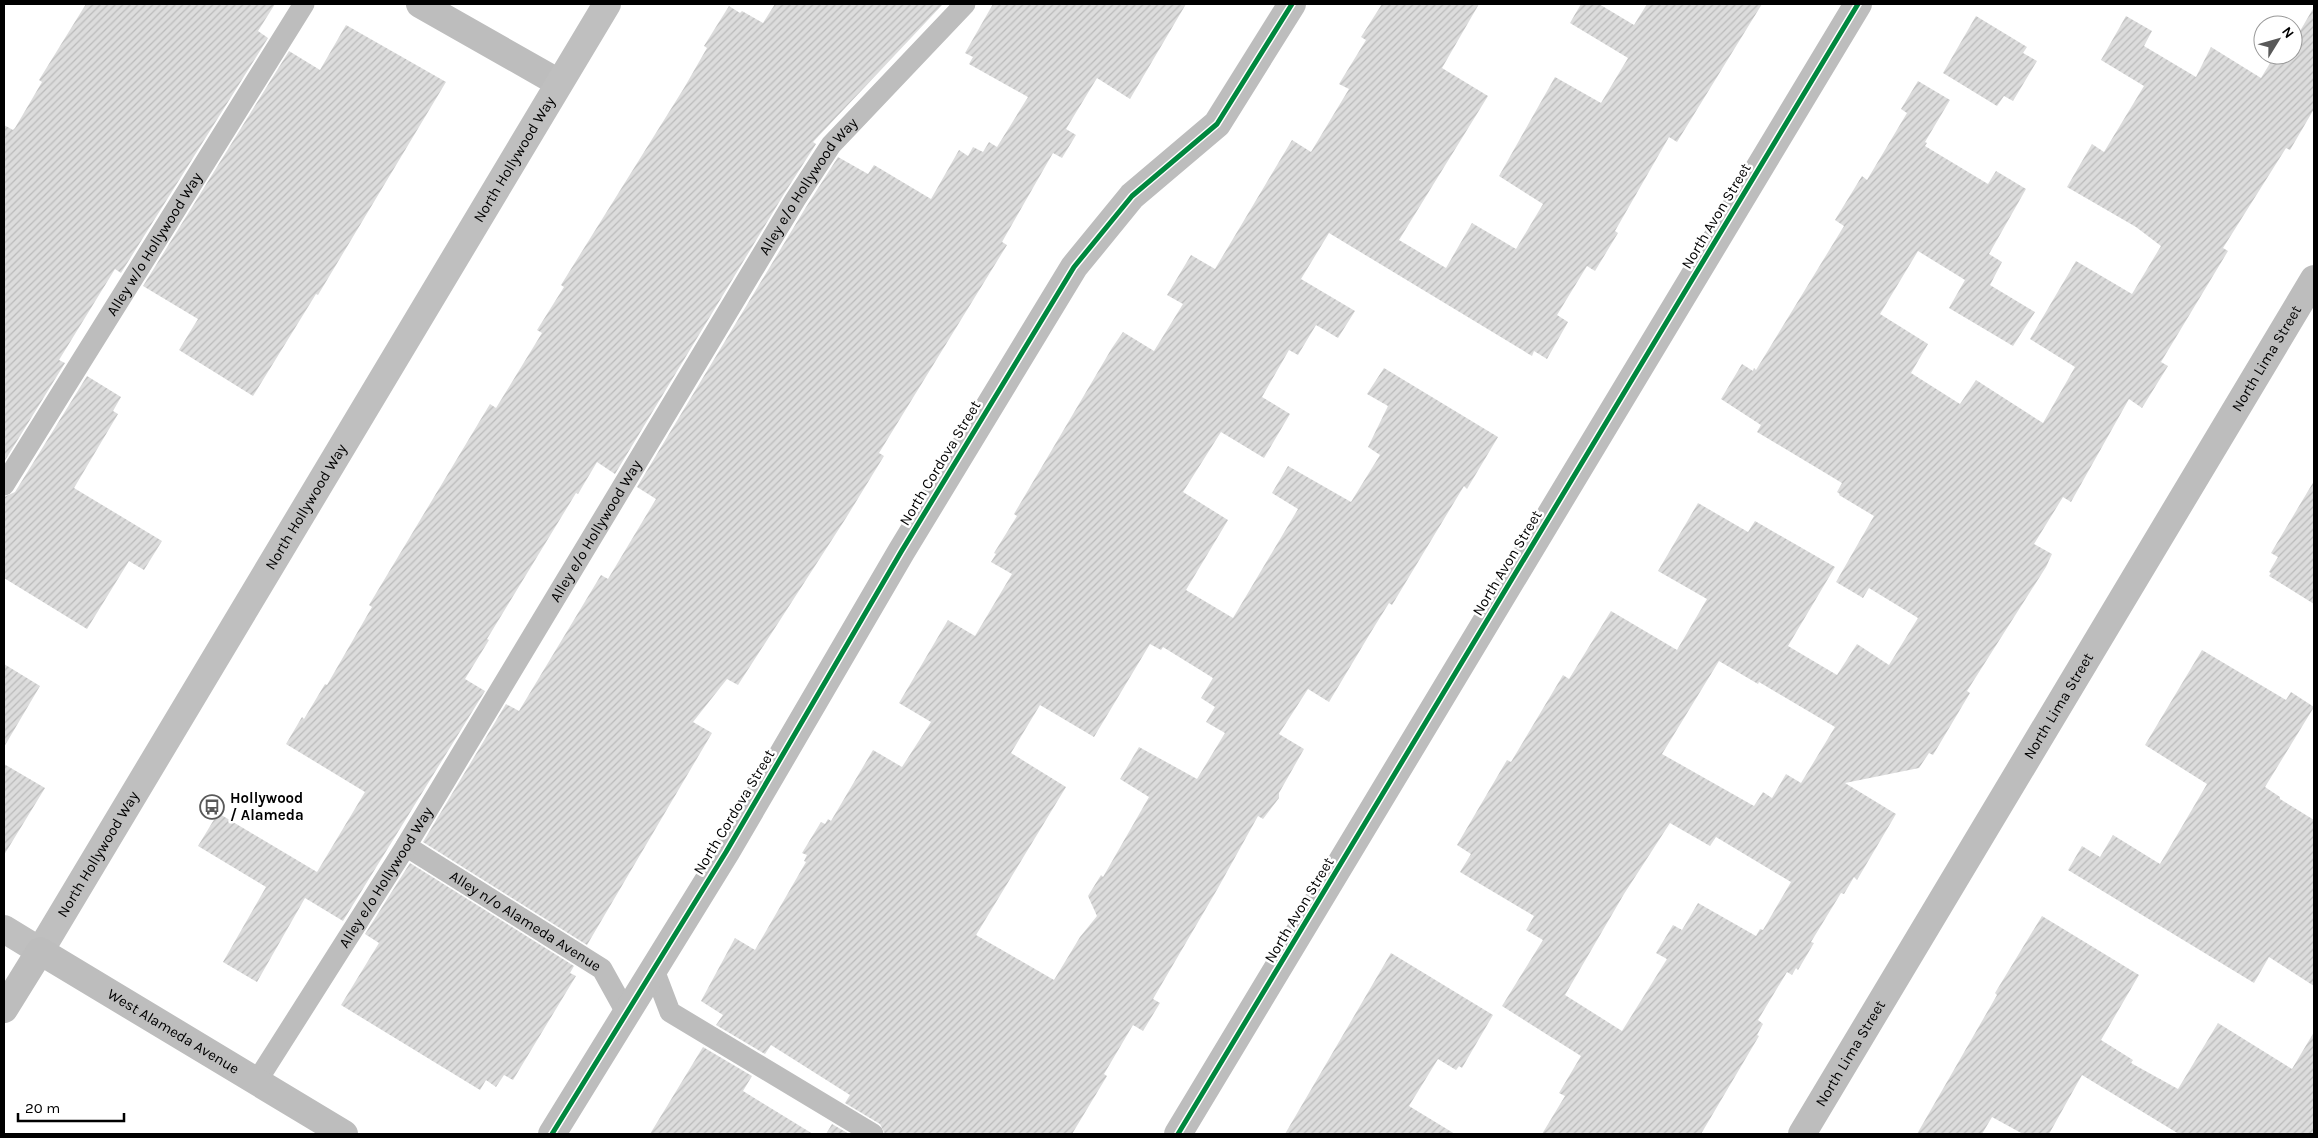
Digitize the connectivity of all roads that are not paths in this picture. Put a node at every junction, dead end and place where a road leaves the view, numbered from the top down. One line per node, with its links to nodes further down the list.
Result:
1 (304, 4): 9 (lane, Alley w/o Hollywood Way)
2 (420, 4): 7 (street)
3 (607, 4): 7 (main road, North Hollywood Way)
4 (965, 4): 10 (lane, Alley e/o Hollywood Way)
5 (1292, 4): 13 (street, North Cordova Street)
6 (1858, 4): 20 (street, North Avon Street)
7 (559, 83): 12 (main road, North Hollywood Way)
8 (2314, 279): 21 (street, North Lima Street)
9 (4, 485)
10 (406, 846): 15 (lane, Alley n/o Alameda Avenue); 16 (lane, Alley e/o Hollywood Way)
11 (4, 929): 12 (main road, West Alameda Avenue)
12 (40, 951): 14 (street, North Hollywood Way); 16 (street, West Alameda Avenue)
13 (654, 970): 15 (street, North Cordova Street); 19 (lane)
14 (4, 1009)
15 (627, 1014): 18 (street)
16 (257, 1082): 17 (street, West Alameda Avenue)
17 (344, 1134)
18 (552, 1134)
19 (873, 1134)
20 (1178, 1134)
21 (1802, 1134)

